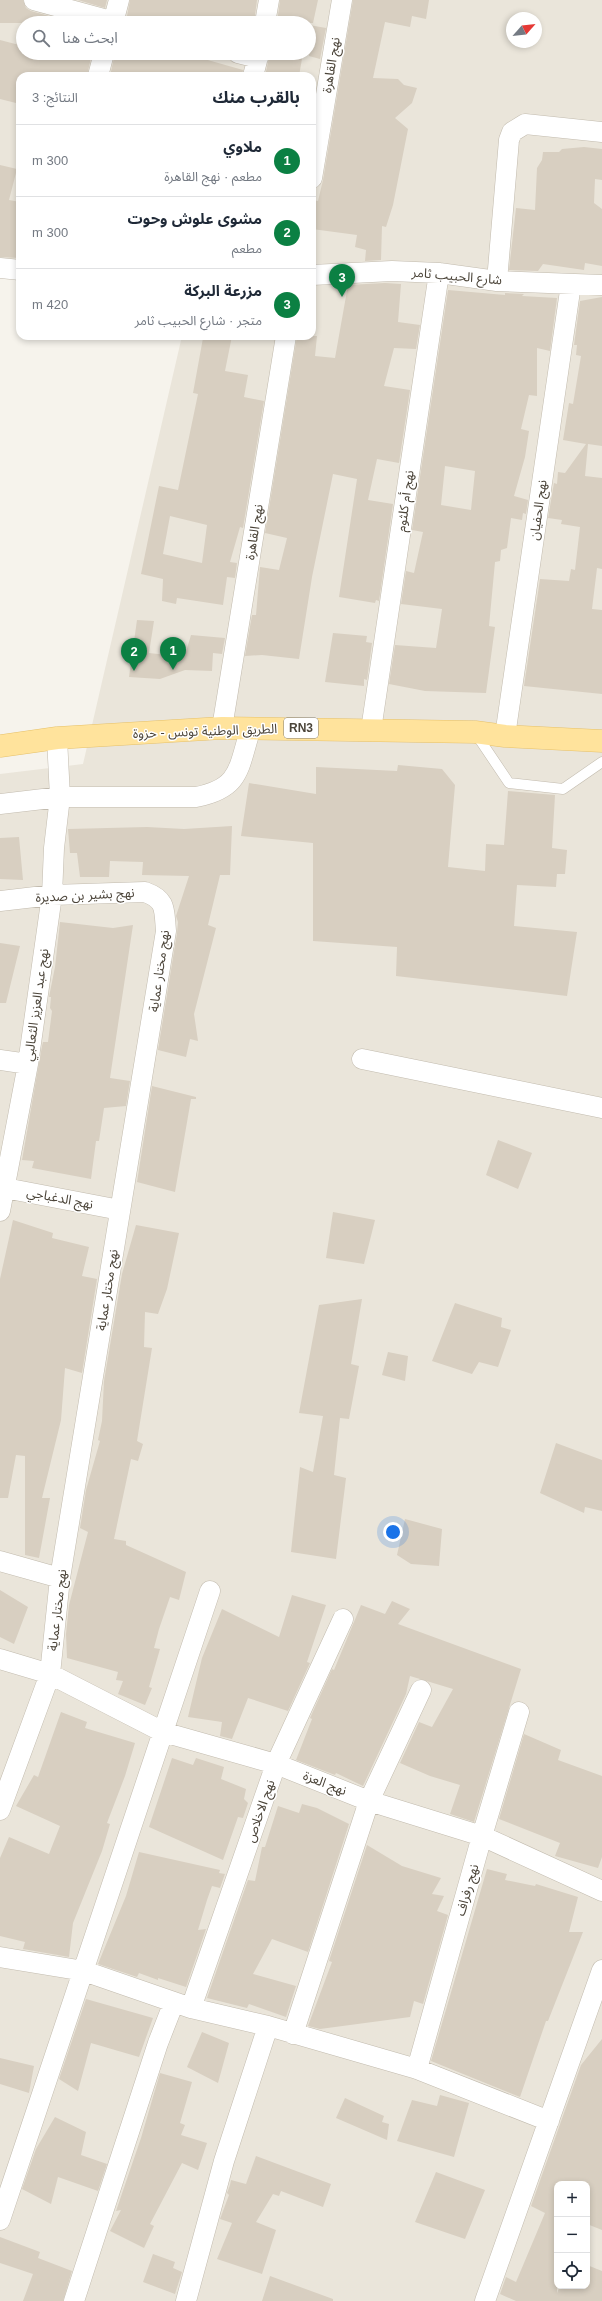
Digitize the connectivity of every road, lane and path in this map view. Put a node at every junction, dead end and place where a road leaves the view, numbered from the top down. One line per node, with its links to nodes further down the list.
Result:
1 (34, 0): 5 (street)
2 (119, 0): 6 (street)
3 (269, 0): 7 (street)
4 (342, 0): 11 (street, نهج القاهرة)
5 (90, 16)
6 (116, 16)
7 (266, 16)
8 (102, 60): 9 (street)
9 (99, 72)
10 (602, 132): 16 (street)
11 (316, 154)
12 (0, 268): 13 (street)
13 (16, 270)
14 (439, 273): 15 (street, شارع الحبيب ثامر); 16 (street, شارع الحبيب ثامر); 22 (street, نهج أم كلثوم)
15 (316, 276)
16 (497, 281): 17 (street, شارع الحبيب ثامر)
17 (571, 284): 18 (street, شارع الحبيب ثامر); 24 (street, نهج الحفيان)
18 (602, 285)
19 (285, 340): 20 (street, نهج القاهرة)
20 (222, 728): 21 (main road, الطريق الوطنية تونس - حزوة / RN3); 25 (main road, الطريق الوطنية تونس - حزوة / RN3)
21 (251, 728): 22 (main road, الطريق الوطنية تونس - حزوة / RN3); 29 (street)
22 (371, 730): 23 (main road, الطريق الوطنية تونس - حزوة / RN3)
23 (475, 732): 24 (main road, الطريق الوطنية تونس - حزوة / RN3); 28 (lane)
24 (505, 736): 26 (main road, الطريق الوطنية تونس - حزوة / RN3)
25 (56, 738): 27 (main road, الطريق الوطنية تونس - حزوة / RN3); 29 (street, نهج عبد العزيز الثعالبي)
26 (602, 740)
27 (0, 746)
28 (602, 762)
29 (60, 797): 30 (street); 31 (street, نهج عبد العزيز الثعالبي)
30 (0, 804)
31 (52, 895): 32 (street, نهج بشير بن صديرة); 33 (street, نهج بشير بن صديرة); 36 (street, نهج عبد العزيز الثعالبي)
32 (0, 901)
33 (164, 907): 39 (street, نهج مختار عماية)
34 (362, 1059): 37 (street)
35 (0, 1060): 36 (street)
36 (28, 1064): 38 (street, نهج عبد العزيز الثعالبي)
37 (602, 1108)
38 (2, 1187): 39 (street, نهج الدغباجي); 40 (street, نهج عبد العزيز الثعالبي)
39 (120, 1210): 42 (street, نهج مختار عماية)
40 (0, 1211)
41 (0, 1561): 42 (street)
42 (60, 1578): 46 (street, نهج مختار عماية)
43 (210, 1592): 49 (street)
44 (343, 1619): 50 (street, نهج الاخلاص)
45 (0, 1659): 46 (street, نهج العزة)
46 (50, 1674): 49 (street, نهج العزة); 52 (street, نهج مختار عماية)
47 (421, 1690): 51 (street)
48 (519, 1712): 53 (street, نهج رفراف)
49 (163, 1732): 50 (street, نهج العزة); 57 (street)
50 (276, 1764): 51 (street, نهج العزة); 59 (street, نهج الاخلاص)
51 (369, 1801): 53 (street, نهج العزة); 61 (street)
52 (0, 1810)
53 (482, 1836): 54 (street, نهج العزة); 62 (street, نهج رفراف)
54 (602, 1891)
55 (0, 1957): 57 (street)
56 (602, 1970): 58 (street)
57 (84, 1971): 59 (street); 64 (street)
58 (599, 1993): 63 (street)
59 (183, 2005): 60 (street); 65 (street, نهج الاخلاص)
60 (268, 2026): 61 (street); 66 (street)
61 (293, 2034): 62 (street)
62 (417, 2069): 63 (street)
63 (549, 2121): 67 (street)
64 (0, 2220)
65 (74, 2301)
66 (186, 2301)
67 (484, 2301)

